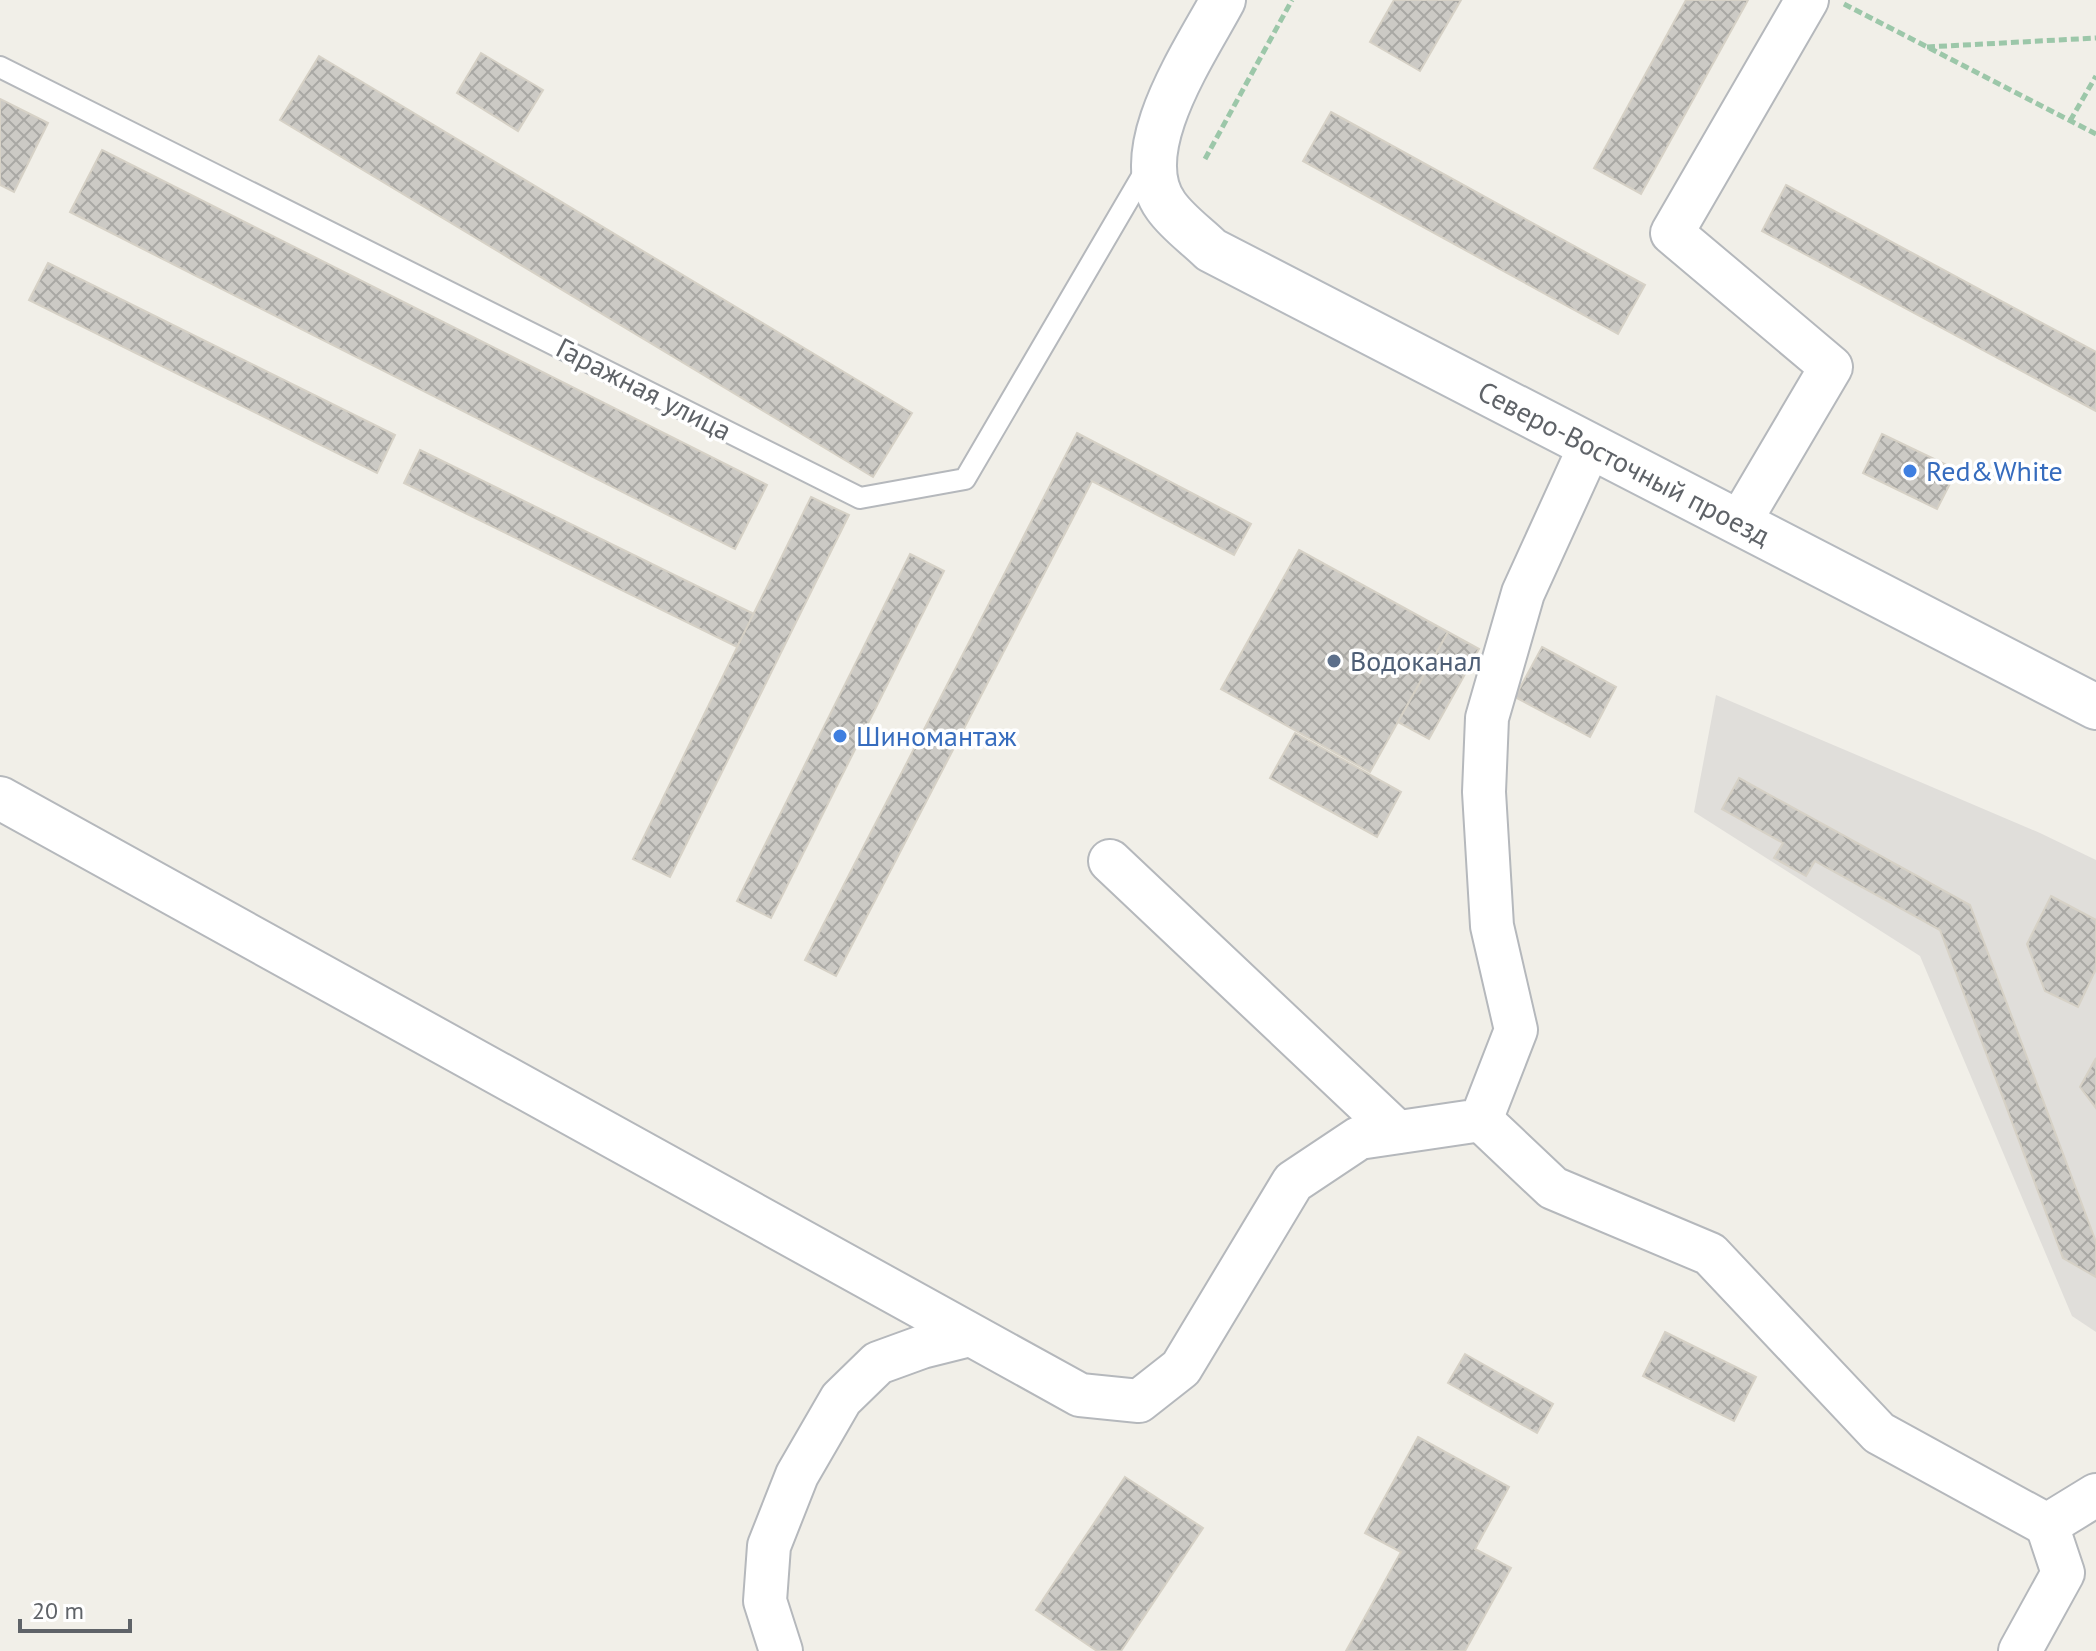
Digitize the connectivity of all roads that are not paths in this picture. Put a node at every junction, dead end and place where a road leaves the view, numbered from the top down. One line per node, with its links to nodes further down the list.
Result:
1 (1223, 0): 4 (street)
2 (1807, 0): 6 (street)
3 (0, 67): 4 (lane, Гаражная улица)
4 (1152, 159): 5 (street, Северо-Восточный проезд)
5 (1590, 446): 6 (street, Северо-Восточный проезд); 10 (street)
6 (1739, 523): 7 (street, Северо-Восточный проезд)
7 (2096, 707)
8 (0, 798): 12 (street)
9 (1110, 861): 11 (street)
10 (1481, 1120): 11 (street); 14 (street)
11 (1397, 1132): 12 (street)
12 (970, 1335): 15 (street)
13 (2096, 1495): 14 (street)
14 (2047, 1525): 16 (street)
15 (781, 1651)
16 (2020, 1651)

